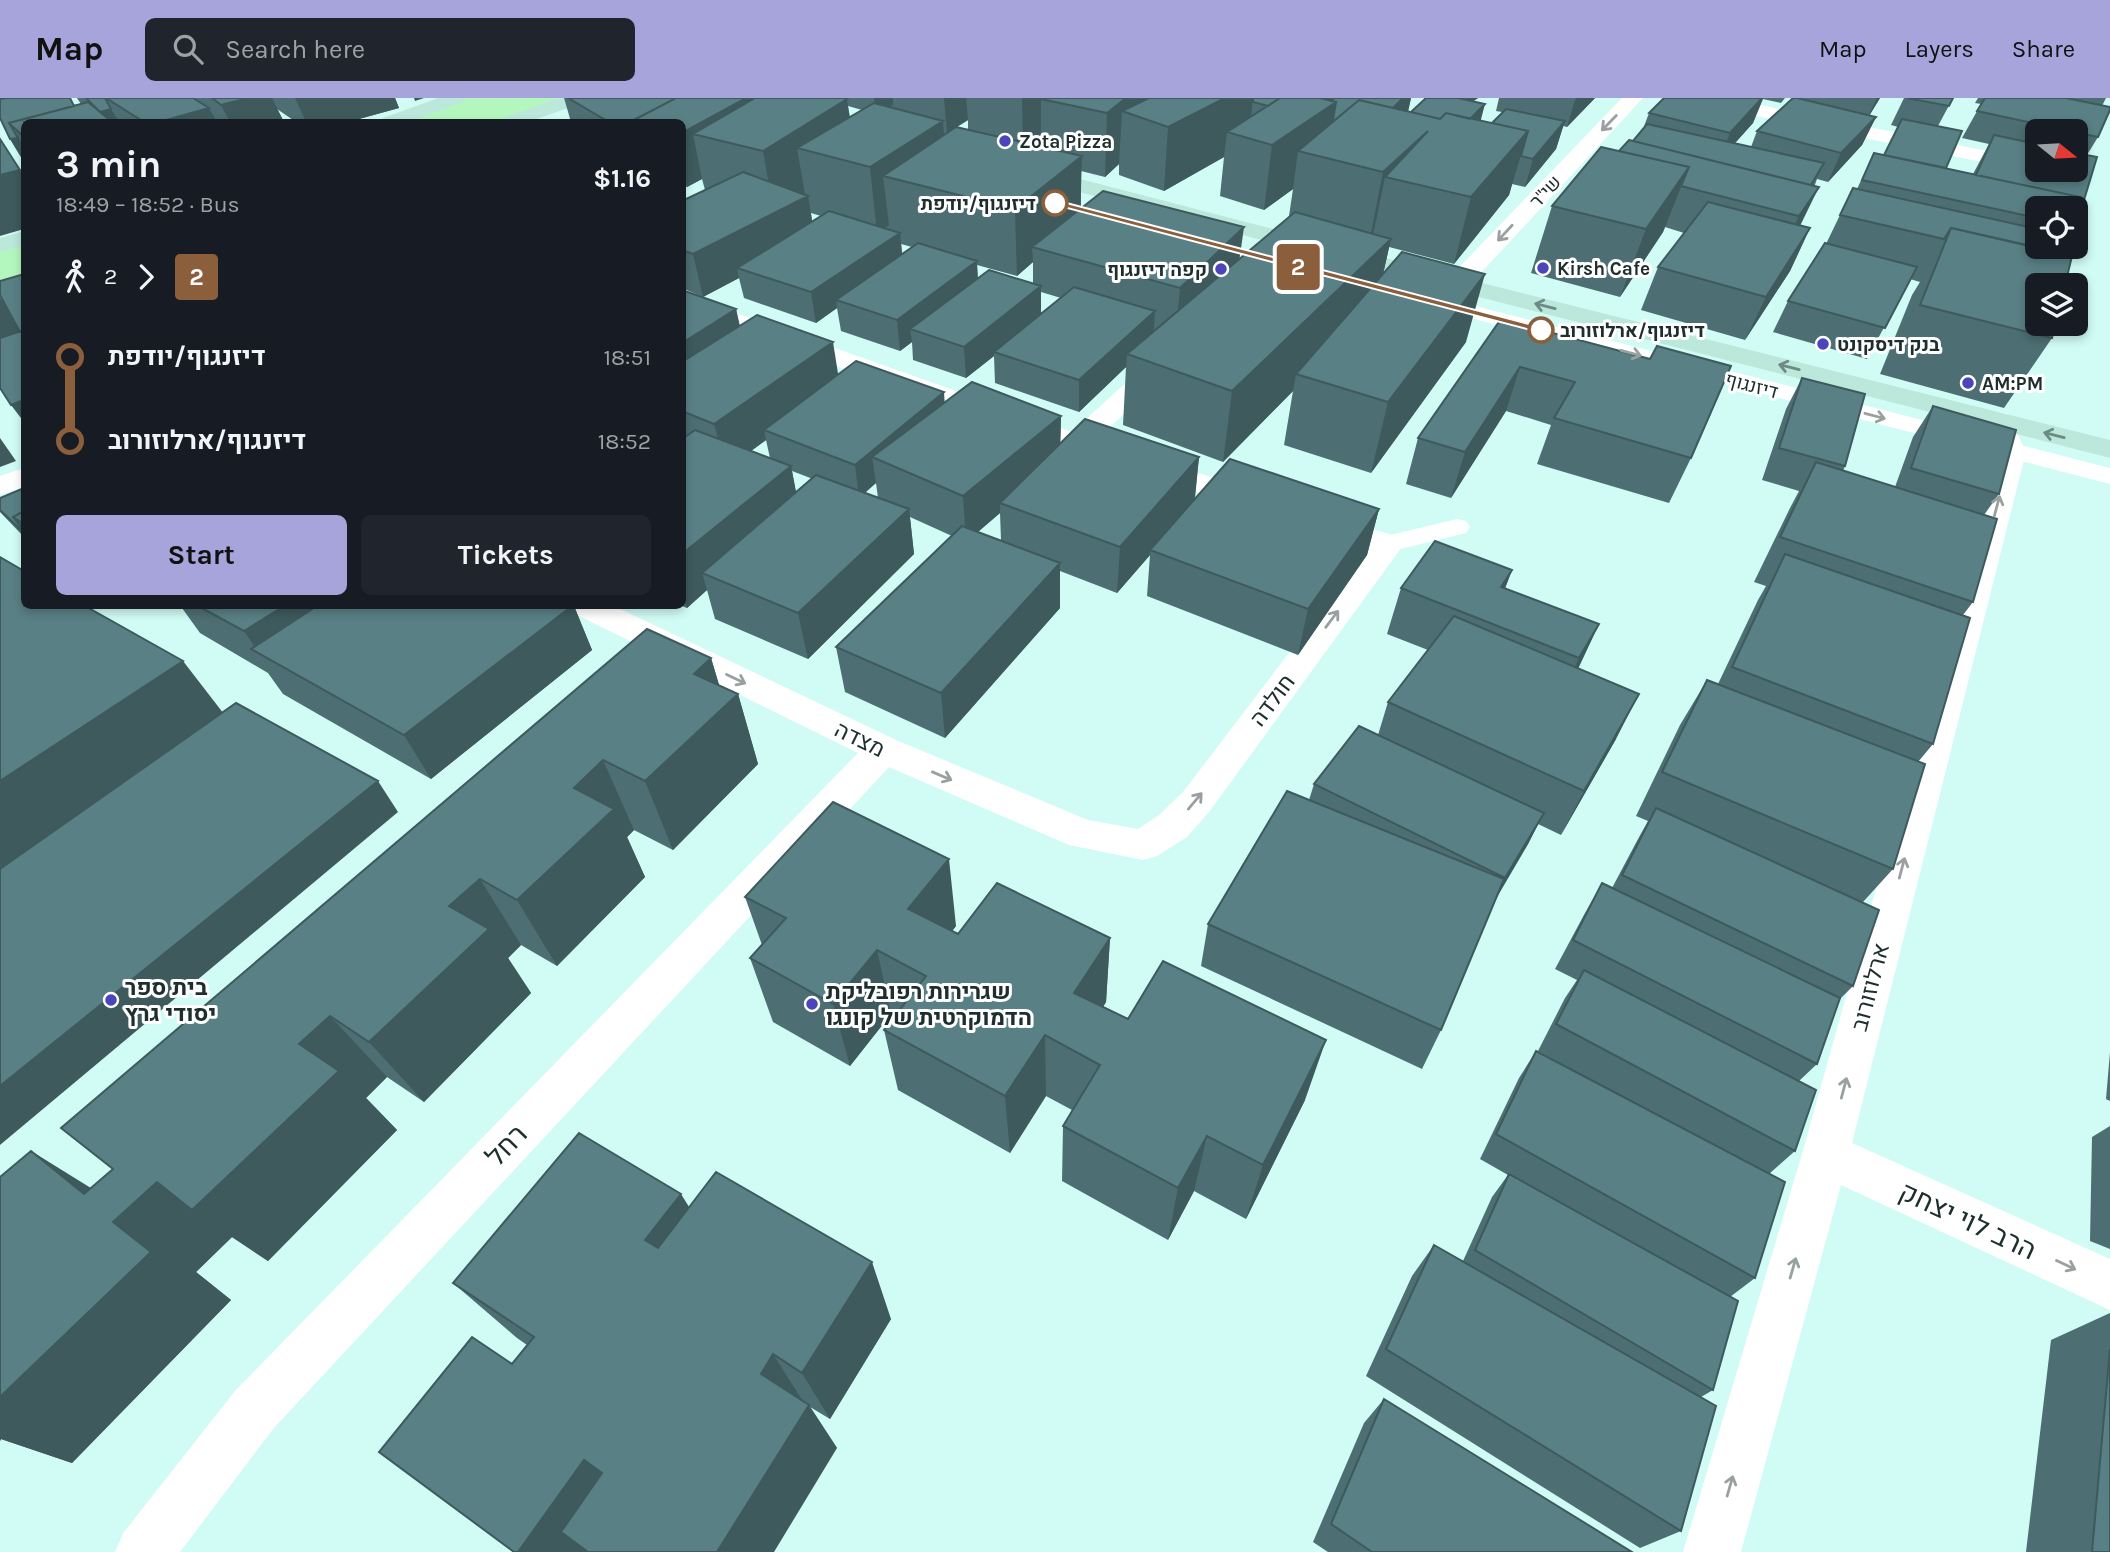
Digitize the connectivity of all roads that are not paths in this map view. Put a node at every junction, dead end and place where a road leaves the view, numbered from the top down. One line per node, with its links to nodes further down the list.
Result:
1 (456, 98): 5 (street)
2 (578, 98): 6 (street)
3 (1633, 98): 8 (street, שי"ר, one-way to 8)
4 (1697, 98): 10 (street)
5 (398, 119)
6 (518, 119)
7 (1559, 142): 8 (street)
8 (1586, 147): 15 (street, שי"ר, one-way to 15)
9 (1002, 165): 12 (street, דיזנגוף)
10 (2025, 165)
11 (21, 239): 13 (street)
12 (1297, 242): 14 (street); 15 (street, דיזנגוף)
13 (0, 245)
14 (1276, 261)
15 (1457, 284): 19 (street, דיזנגוף, one-way to 15)
16 (1411, 296): 19 (lane, דיזנגוף, one-way to 19)
17 (686, 302): 20 (street)
18 (1176, 352): 20 (street)
19 (2005, 436): 21 (street, דיזנגוף, one-way to 19); 22 (lane, דיזנגוף); 30 (street, ארלוזורוב, one-way to 19)
20 (1076, 443): 26 (street)
21 (2110, 448)
22 (2110, 476)
23 (21, 478): 24 (street)
24 (0, 486)
25 (1457, 527): 26 (lane)
26 (1388, 544): 29 (street, חולדה, one-way to 26)
27 (593, 609): 28 (street, מצדה, one-way to 28)
28 (883, 750): 29 (street, מצדה, one-way to 29); 32 (street, רחל)
29 (1143, 845)
30 (1826, 1154): 31 (street, הרב לוי יצחק, one-way to 31); 33 (street, ארלוזורוב, one-way to 30)
31 (2110, 1285)
32 (144, 1552)
33 (1712, 1552)

